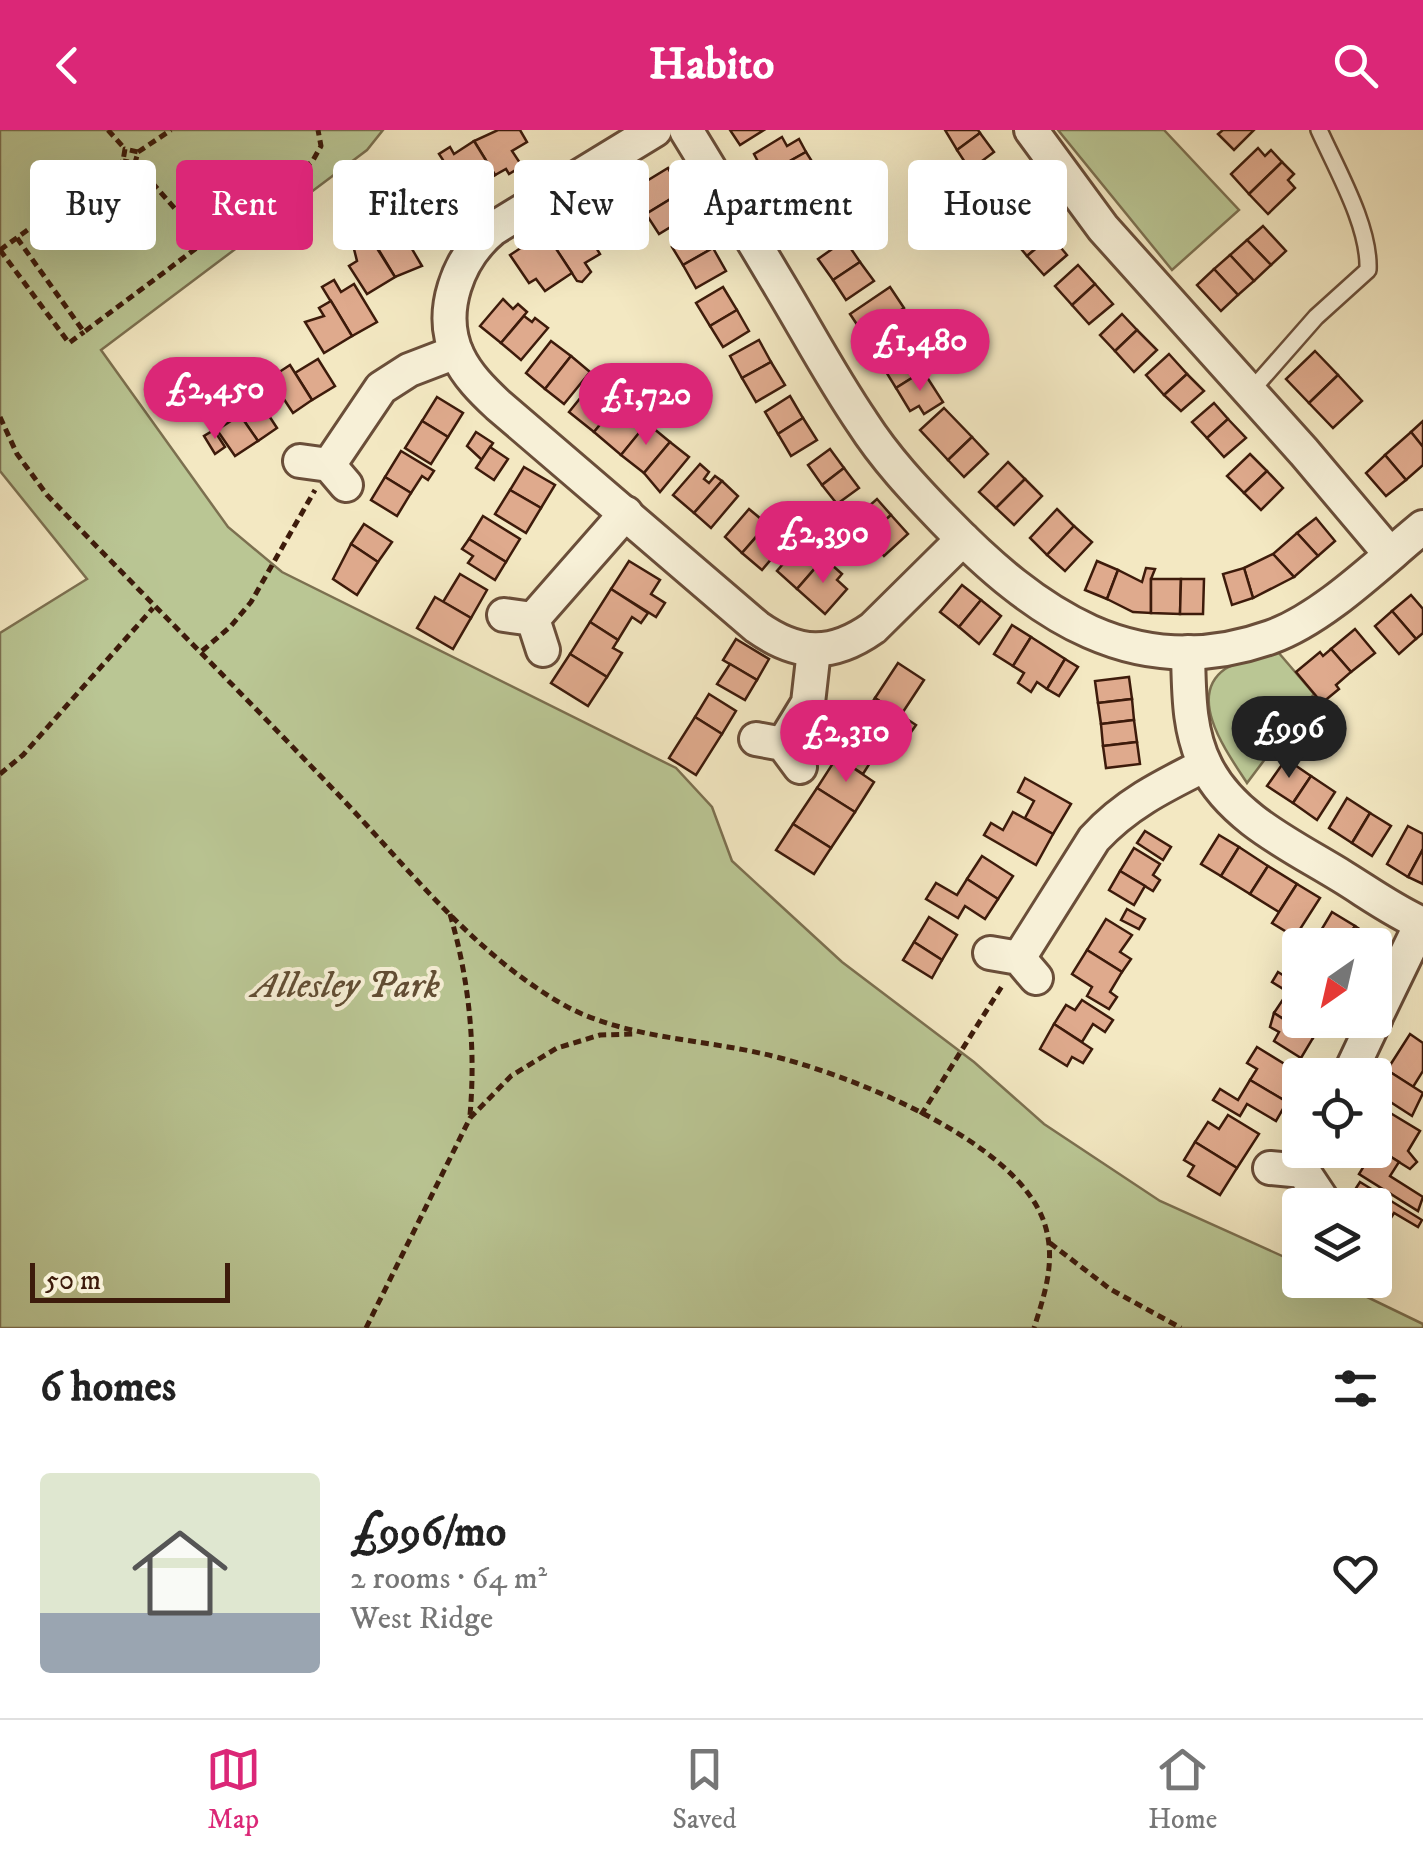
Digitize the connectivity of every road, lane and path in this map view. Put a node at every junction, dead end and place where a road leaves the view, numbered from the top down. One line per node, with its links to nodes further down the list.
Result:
1 (108, 130): 8 (path)
2 (171, 130): 9 (path)
3 (318, 130): 12 (path)
4 (655, 130): 21 (street)
5 (686, 130): 27 (street)
6 (1030, 130): 22 (street)
7 (1319, 130): 22 (lane)
8 (125, 149): 9 (path); 10 (path)
9 (138, 152): 11 (path)
10 (123, 160)
11 (136, 160)
12 (313, 160)
13 (156, 187): 14 (path)
14 (176, 210)
15 (30, 229): 17 (path)
16 (0, 237): 18 (path)
17 (17, 238): 18 (path); 20 (path)
18 (2, 249): 20 (path)
19 (193, 250): 20 (path)
20 (84, 332)
21 (456, 352): 24 (street); 25 (street)
22 (1250, 392): 28 (street)
23 (0, 417): 29 (path)
24 (325, 470): 32 (path)
25 (626, 512): 30 (street); 31 (street)
26 (1423, 526): 28 (street)
27 (963, 540): 31 (street); 33 (street)
28 (1390, 554): 33 (street)
29 (154, 607): 32 (path); 36 (path)
30 (527, 628)
31 (814, 650): 34 (street)
32 (201, 651): 37 (path)
33 (1188, 652): 35 (street)
34 (780, 750)
35 (1205, 765): 38 (street); 39 (street)
36 (0, 774)
37 (450, 912): 41 (path); 43 (path)
38 (1422, 924): 40 (street)
39 (1015, 963): 42 (path)
40 (1392, 985)
41 (640, 1034): 42 (path); 43 (path)
42 (922, 1115): 44 (path)
43 (470, 1118): 45 (path)
44 (1048, 1241): 46 (path); 47 (path)
45 (366, 1328)
46 (1034, 1328)
47 (1182, 1328)

